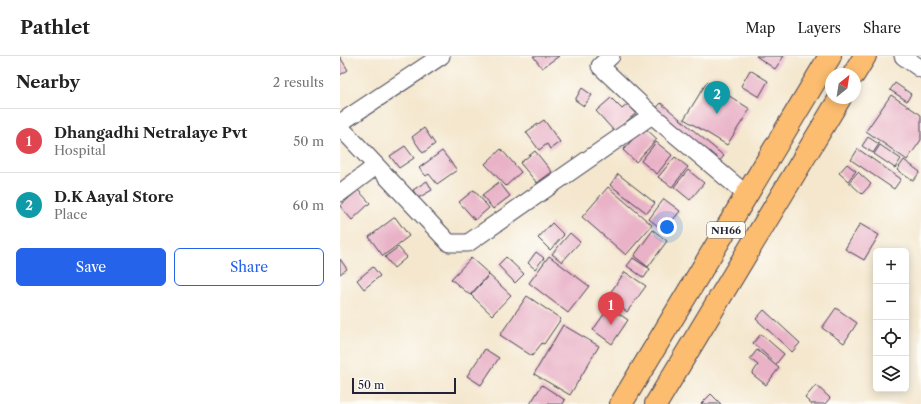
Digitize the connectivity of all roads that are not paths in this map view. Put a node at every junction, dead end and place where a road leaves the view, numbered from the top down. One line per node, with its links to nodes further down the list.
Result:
1 (441, 56): 10 (street)
2 (830, 56): 14 (highway, NH66)
3 (865, 56): 6 (highway)
4 (903, 56): 7 (street)
5 (602, 59): 9 (street)
6 (858, 68)
7 (921, 69)
8 (836, 104): 16 (highway, NH66)
9 (652, 115): 12 (street); 14 (street)
10 (340, 122)
11 (340, 127): 12 (street)
12 (376, 166): 13 (street)
13 (340, 193)
14 (747, 195): 15 (highway, NH66)
15 (621, 404)
16 (656, 404)

